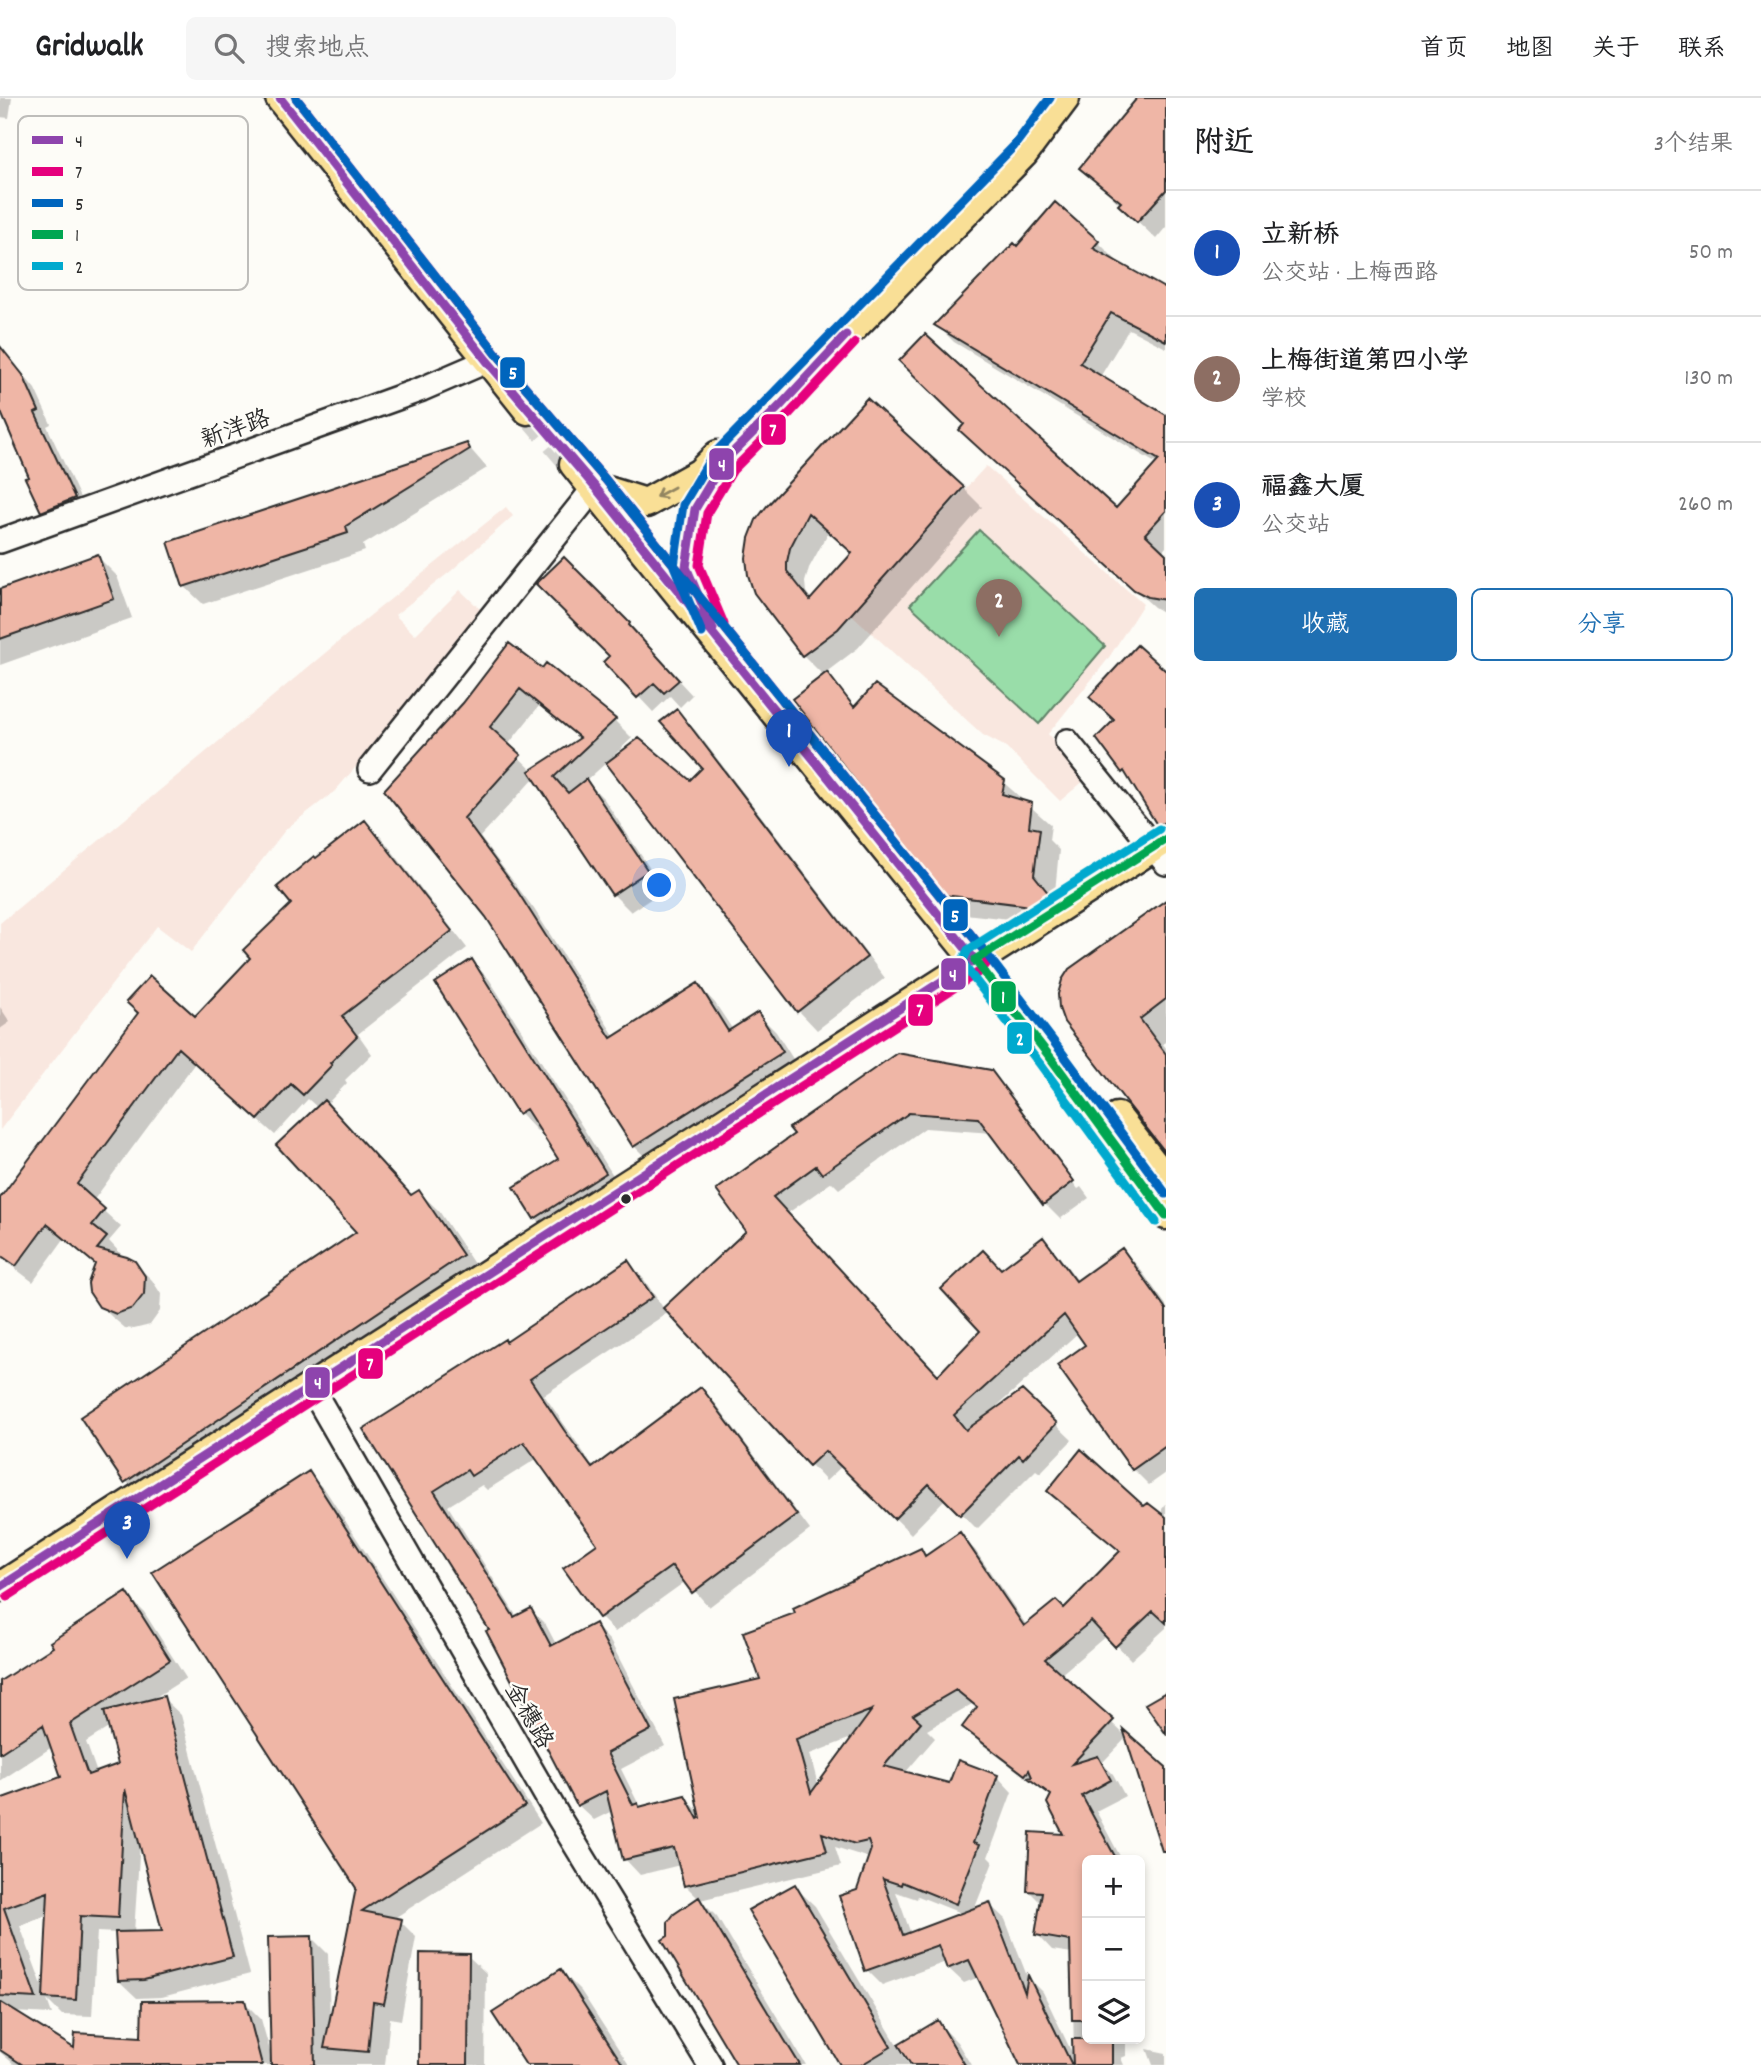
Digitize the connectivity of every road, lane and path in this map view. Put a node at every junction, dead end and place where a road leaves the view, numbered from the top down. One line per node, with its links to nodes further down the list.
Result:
1 (280, 98): 4 (main road)
2 (1065, 98): 3 (main road)
3 (846, 335): 7 (main road, one-way to 7); 9 (main road)
4 (487, 361): 5 (main road); 8 (street, 新洋路)
5 (528, 410)
6 (574, 464): 7 (main road)
7 (594, 487): 9 (main road); 11 (street)
8 (0, 541)
9 (720, 644): 13 (main road)
10 (1067, 741): 12 (street)
11 (370, 769)
12 (1161, 850): 13 (main road)
13 (983, 955): 14 (main road); 15 (main road); 16 (main road)
14 (1166, 1180)
15 (1166, 1215)
16 (311, 1387): 17 (main road); 18 (street, 金穗路)
17 (0, 1587)
18 (710, 2065)

